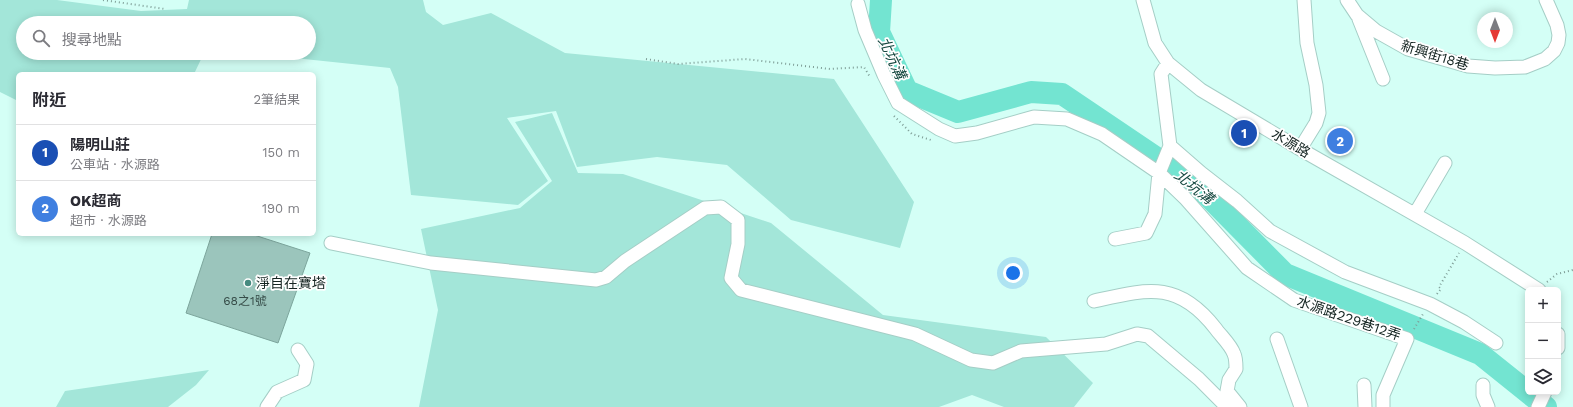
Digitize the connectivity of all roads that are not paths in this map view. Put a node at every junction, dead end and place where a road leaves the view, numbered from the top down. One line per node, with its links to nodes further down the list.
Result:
1 (1143, 0): 7 (street, 水源路)
2 (1304, 0): 10 (street)
3 (1347, 0): 6 (street, 新興街18巷)
4 (1546, 0): 6 (street, 新興街18巷)
5 (858, 4): 12 (street, 水源路229巷12弄)
6 (1357, 15): 8 (street)
7 (1168, 63): 9 (street); 10 (street, 水源路)
8 (1383, 78)
9 (1170, 146): 12 (street); 19 (street)
10 (1300, 149): 13 (street, 水源路)
11 (1445, 163): 13 (street)
12 (1159, 173): 14 (street); 29 (street, 水源路229巷12弄)
13 (1415, 214): 16 (street, 水源路)
14 (1115, 239)
15 (331, 243): 25 (street)
16 (1536, 287)
17 (1094, 301): 26 (street)
18 (1277, 339): 27 (street)
19 (1496, 343)
20 (298, 350): 24 (street)
21 (1364, 385): 28 (street)
22 (1483, 385): 30 (street)
23 (1544, 395): 31 (street)
24 (267, 407)
25 (1227, 407)
26 (1240, 407)
27 (1301, 407)
28 (1364, 407)
29 (1383, 407)
30 (1488, 407)
31 (1538, 407)

